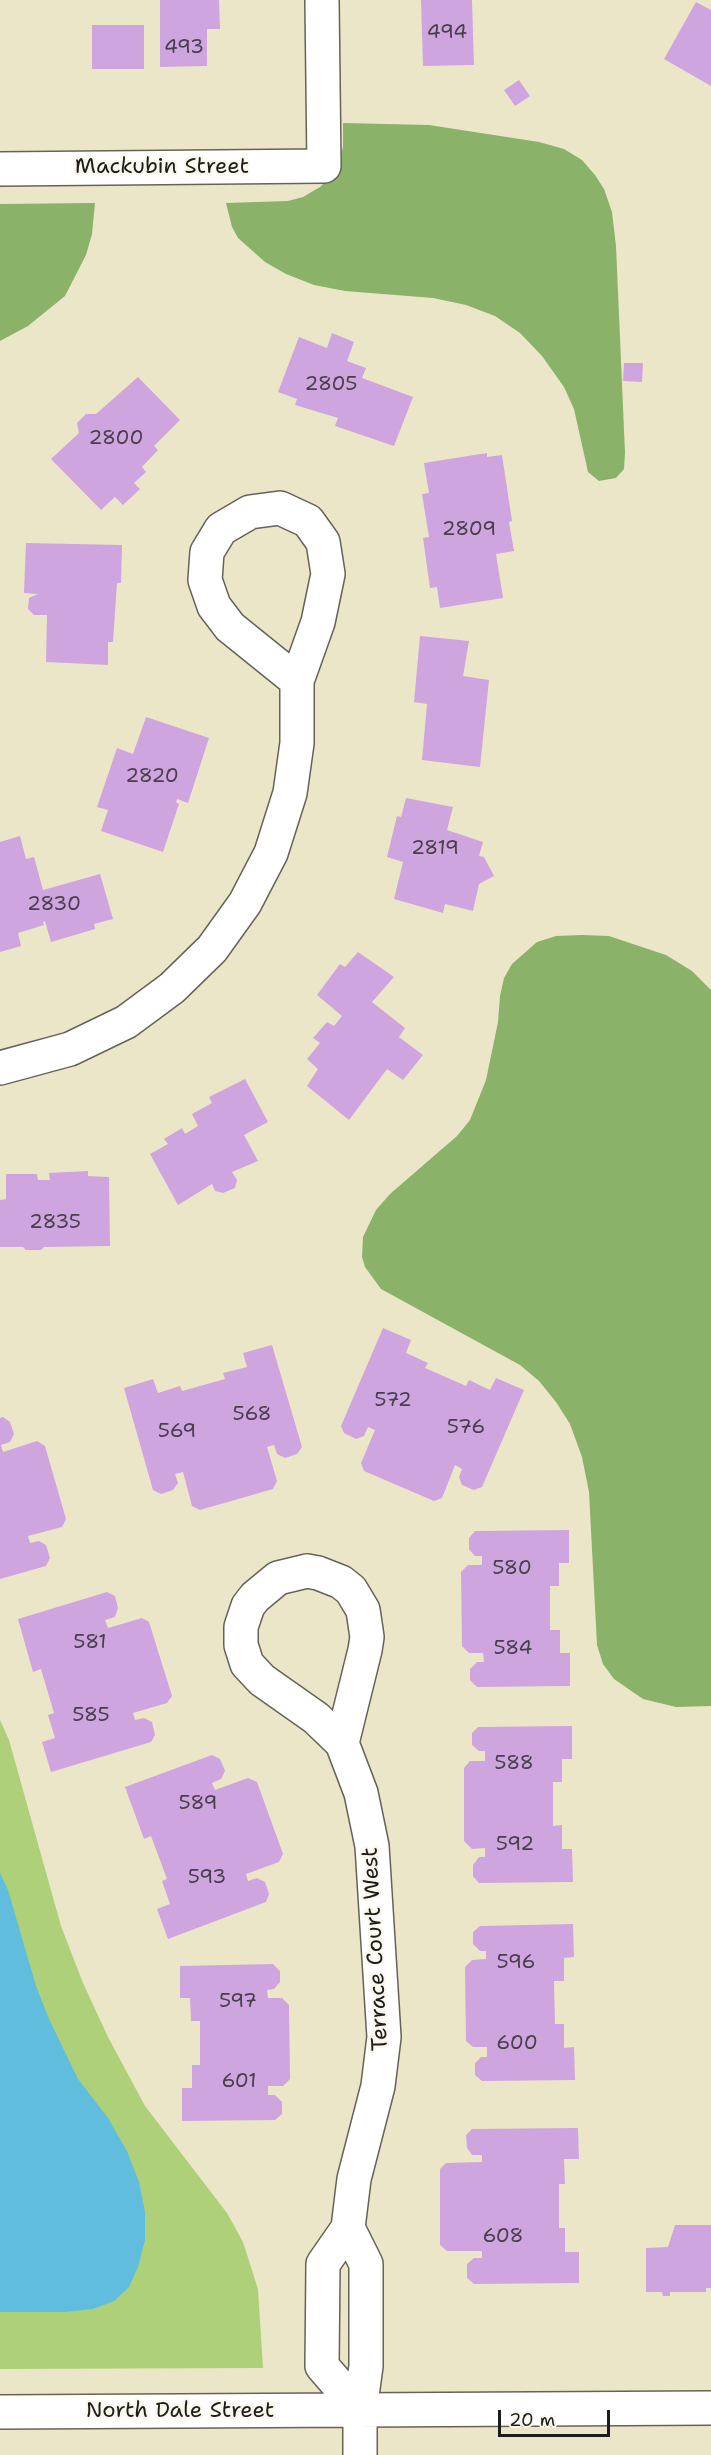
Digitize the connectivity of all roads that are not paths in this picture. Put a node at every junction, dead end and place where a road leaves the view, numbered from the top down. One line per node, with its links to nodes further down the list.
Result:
1 (322, 0): 2 (street, Mackubin Street)
2 (0, 169)
3 (297, 681): 3 (street); 4 (street)
4 (0, 1068)
5 (342, 1743): 5 (street, Terrace Court West); 6 (street, Terrace Court West)
6 (348, 2228): 8 (street); 8 (street, Terrace Court West)
7 (711, 2408): 8 (street, North Dale Street)
8 (360, 2410): 9 (street, North Dale Street); 10 (street)
9 (0, 2412)
10 (360, 2455)

